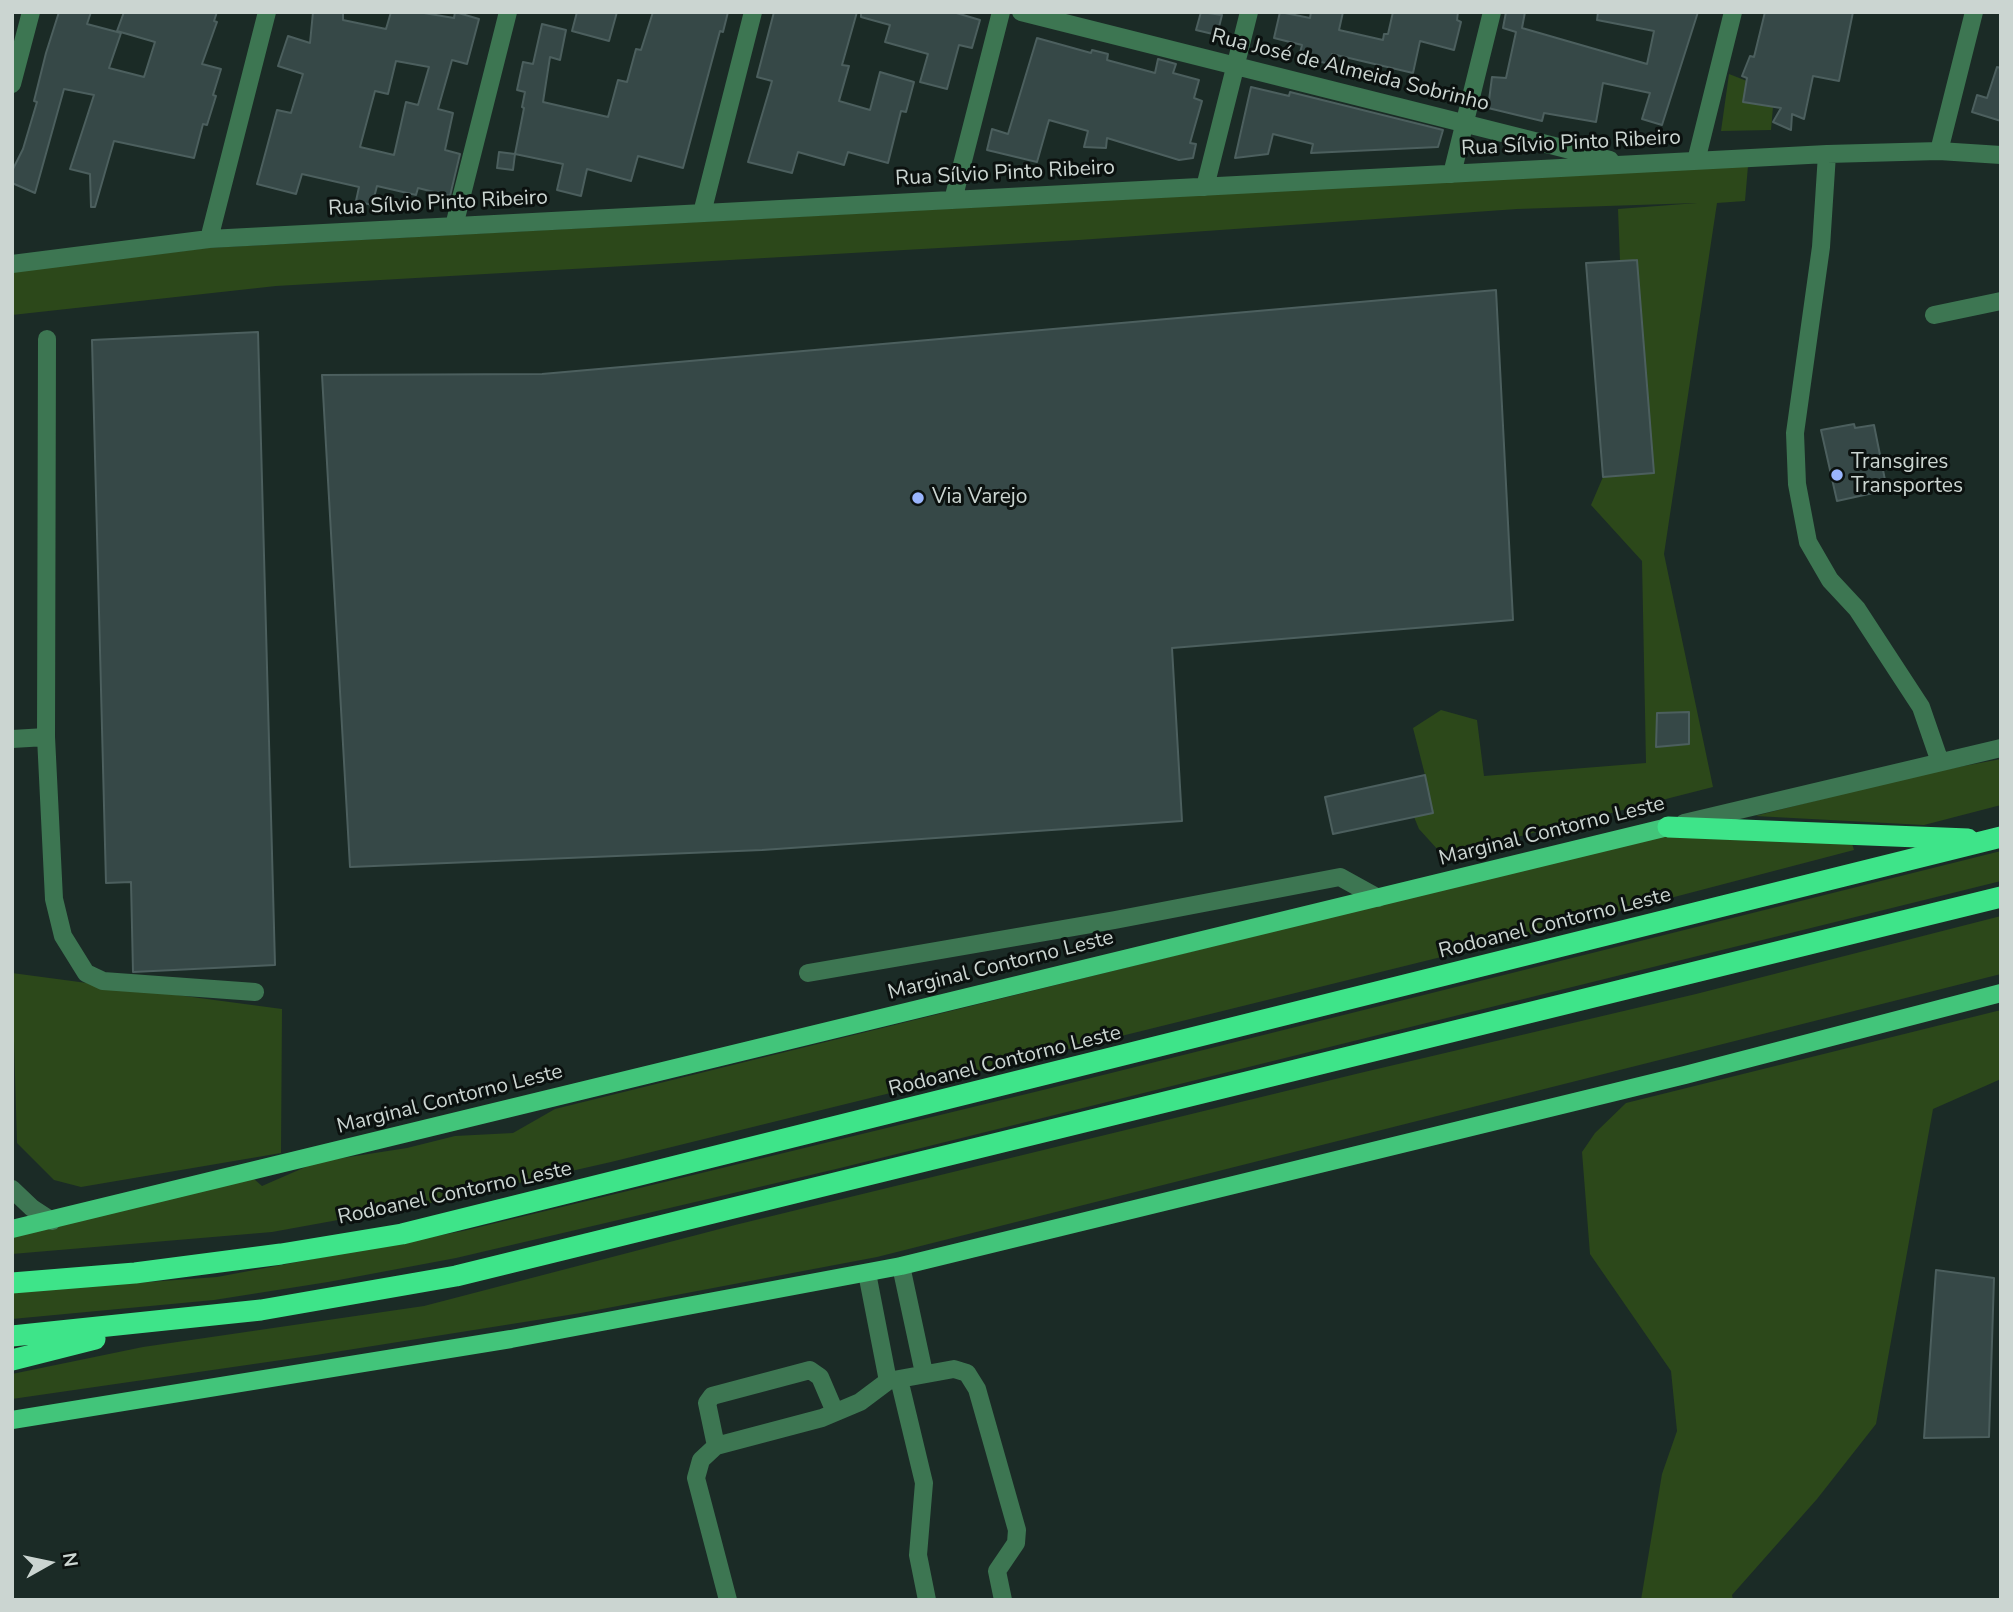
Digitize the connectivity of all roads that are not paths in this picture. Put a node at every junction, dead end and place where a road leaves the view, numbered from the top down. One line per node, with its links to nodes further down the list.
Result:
1 (30, 12): 12 (street)
2 (267, 12): 24 (street)
3 (508, 12): 23 (street)
4 (753, 12): 22 (street)
5 (1001, 12): 21 (street)
6 (1021, 12): 11 (street, Rua José de Almeida Sobrinho)
7 (1250, 12): 11 (street)
8 (1492, 12): 13 (street)
9 (1733, 12): 17 (street)
10 (1974, 12): 14 (street)
11 (1236, 66): 13 (street, Rua José de Almeida Sobrinho); 20 (street)
12 (12, 84)
13 (1464, 123): 18 (street, Rua José de Almeida Sobrinho); 19 (street)
14 (1939, 151): 15 (street, Rua Sílvio Pinto Ribeiro); 16 (street, Rua Sílvio Pinto Ribeiro)
15 (1827, 154): 17 (street, Rua Sílvio Pinto Ribeiro); 32 (street)
16 (2001, 155)
17 (1696, 160): 18 (street, Rua Sílvio Pinto Ribeiro)
18 (1627, 164): 19 (street, Rua Sílvio Pinto Ribeiro)
19 (1452, 173): 20 (street, Rua Sílvio Pinto Ribeiro)
20 (1205, 187): 21 (street, Rua Sílvio Pinto Ribeiro)
21 (953, 200): 22 (street, Rua Sílvio Pinto Ribeiro)
22 (702, 213): 23 (street, Rua Sílvio Pinto Ribeiro)
23 (454, 226): 24 (street, Rua Sílvio Pinto Ribeiro)
24 (209, 239): 25 (street, Rua Sílvio Pinto Ribeiro)
25 (12, 264)
26 (2001, 301): 27 (street)
27 (1934, 315)
28 (47, 340): 29 (street)
29 (46, 737): 30 (street); 38 (street)
30 (12, 739)
31 (2001, 748): 32 (street, Marginal Contorno Leste)
32 (1940, 762): 33 (street, Marginal Contorno Leste)
33 (1668, 827): 34 (highway); 36 (main road, Marginal Contorno Leste)
34 (1996, 839): 45 (highway, Rodoanel Contorno Leste)
35 (2001, 897): 46 (highway)
36 (1378, 898): 37 (street); 41 (main road, Marginal Contorno Leste)
37 (808, 973)
38 (255, 992)
39 (2001, 993): 43 (main road)
40 (12, 1189): 41 (street)
41 (52, 1221): 42 (main road, Marginal Contorno Leste)
42 (12, 1229)
43 (901, 1266): 44 (main road); 49 (street)
44 (867, 1273): 50 (street); 52 (main road)
45 (12, 1280)
46 (163, 1322): 47 (highway); 48 (highway)
47 (12, 1336)
48 (12, 1360)
49 (924, 1373): 50 (street); 56 (street)
50 (894, 1380): 51 (street); 55 (street)
51 (835, 1412): 53 (street); 53 (street)
52 (12, 1420)
53 (716, 1446): 54 (street)
54 (728, 1600)
55 (927, 1600)
56 (1003, 1600)

